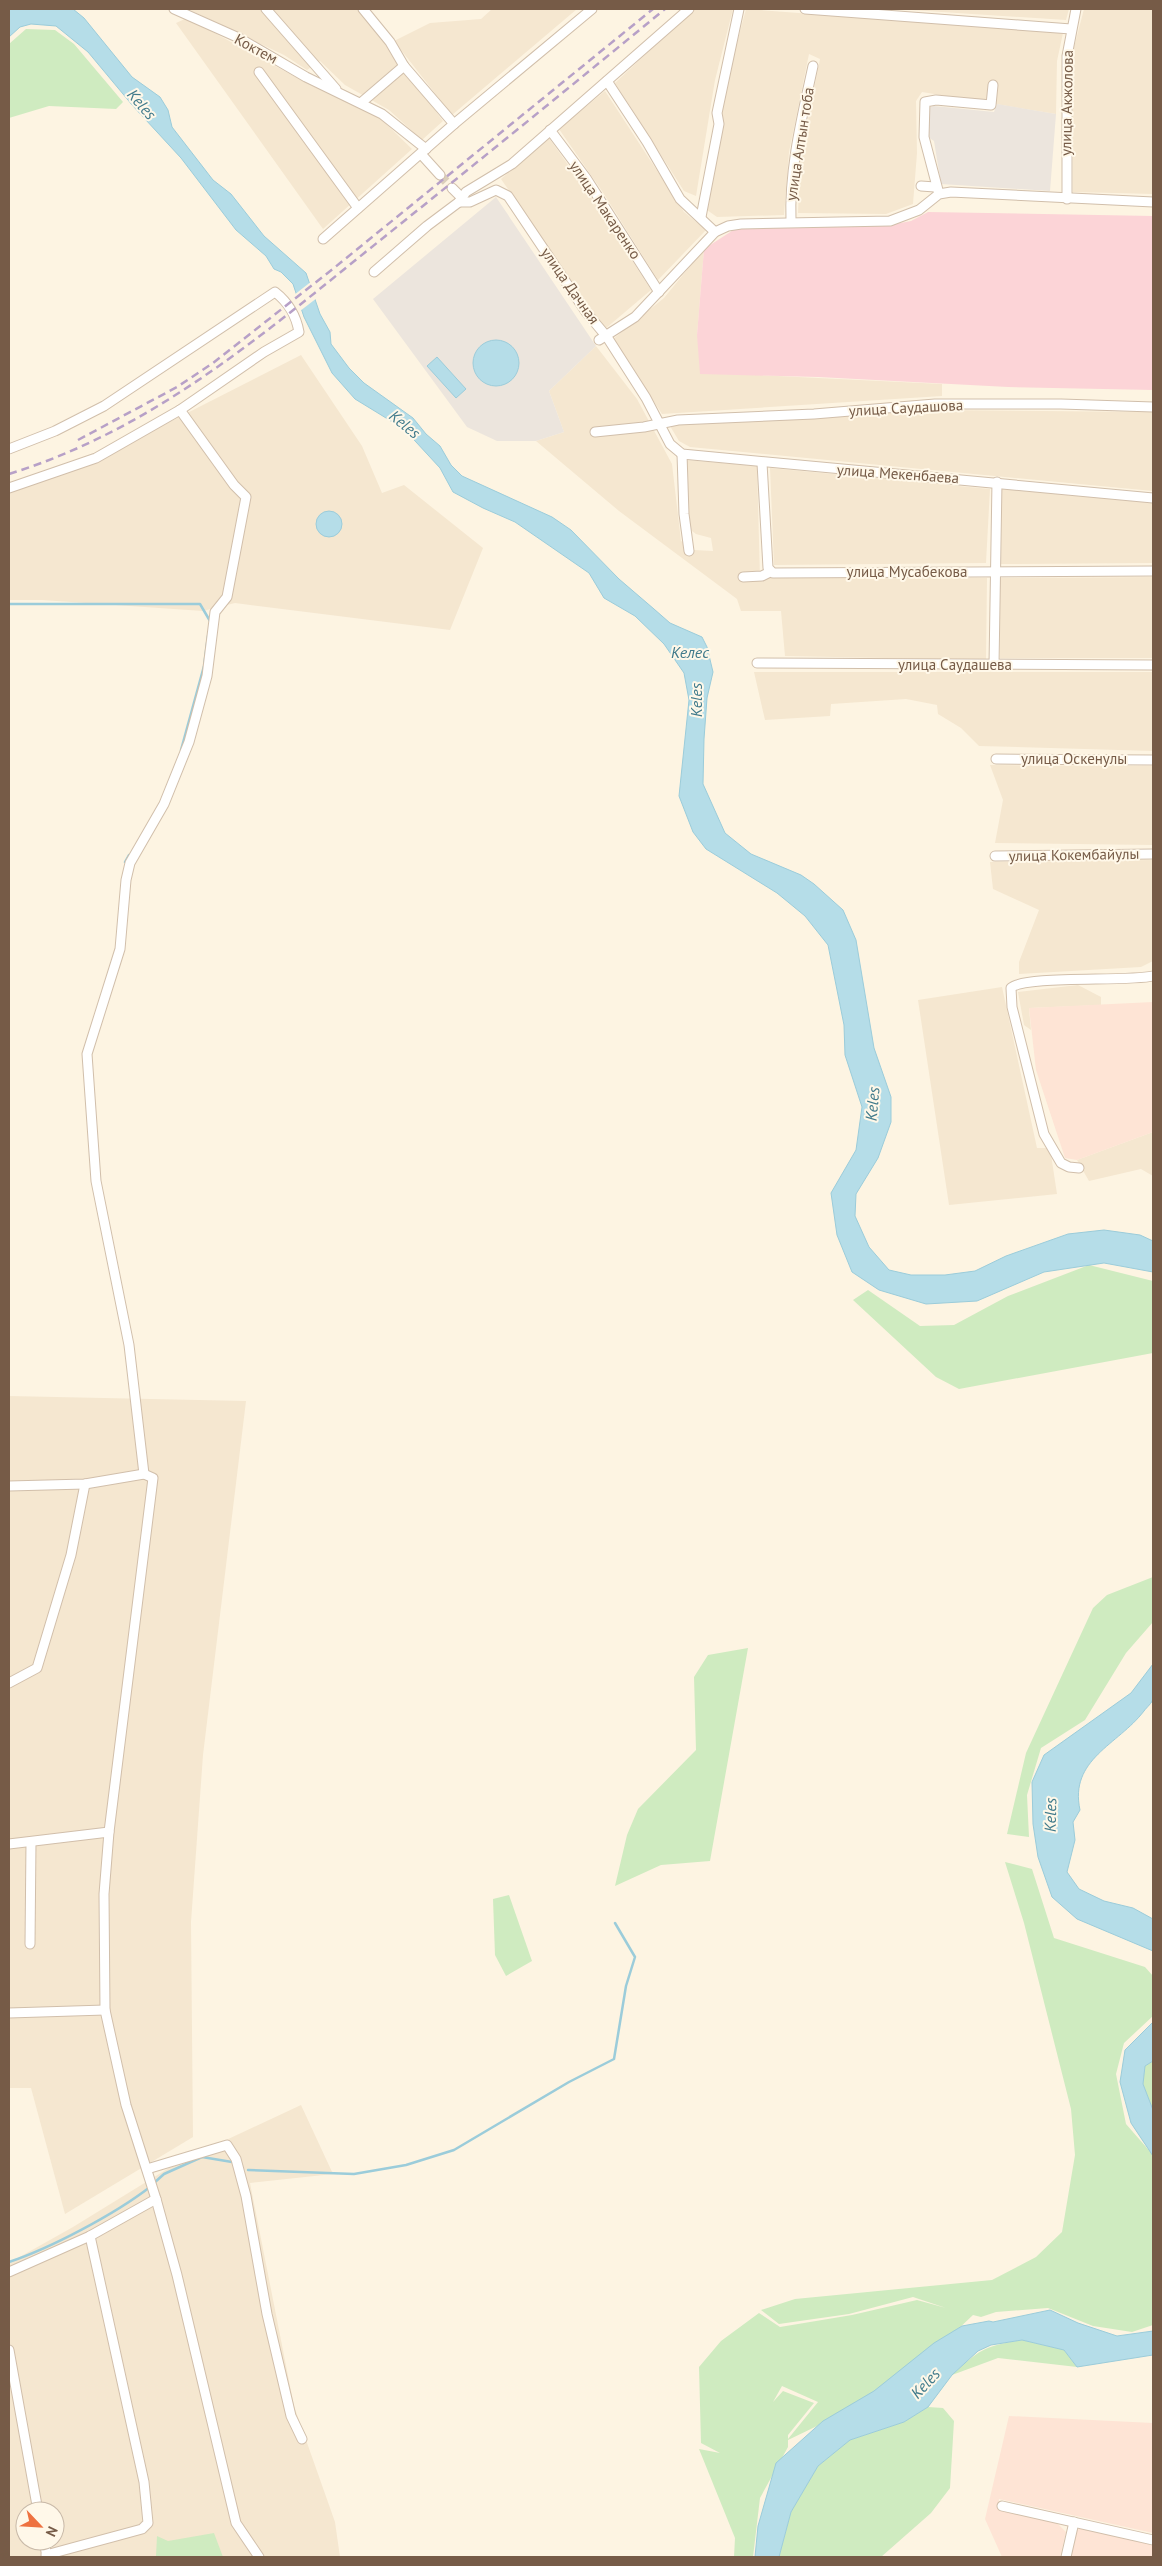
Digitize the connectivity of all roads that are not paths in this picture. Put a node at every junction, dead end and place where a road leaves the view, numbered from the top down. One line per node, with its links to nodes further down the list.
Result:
1 (174, 9): 15 (street, Коктем)
2 (266, 9): 15 (street, Коктем)
3 (363, 9): 10 (street)
4 (592, 9): 17 (street)
5 (689, 9): 13 (street)
6 (739, 9): 28 (street)
7 (805, 9): 9 (street)
8 (1076, 9): 9 (street, улица Акжолова)
9 (1070, 29): 24 (street, улица Акжолова)
10 (404, 66): 16 (street); 17 (street)
11 (813, 66): 29 (street, улица Алтын тоба)
12 (259, 72): 27 (street, Коктем)
13 (607, 81): 18 (street); 28 (street)
14 (993, 85): 23 (street)
15 (337, 91): 16 (street, Коктем)
16 (362, 102): 19 (street, Коктем)
17 (454, 124): 19 (street)
18 (550, 130): 25 (street); 33 (street, улица Макаренко)
19 (423, 151): 20 (street, Коктем); 27 (street)
20 (440, 176)
21 (920, 186): 23 (street)
22 (452, 188): 25 (street)
23 (937, 190): 24 (street); 29 (street)
24 (1067, 199): 26 (street)
25 (460, 200): 32 (street); 34 (street, улица Дачная)
26 (1153, 202)
27 (358, 208): 31 (street)
28 (701, 217): 30 (street)
29 (791, 221): 30 (street)
30 (715, 232): 33 (street)
31 (323, 239)
32 (374, 272)
33 (659, 292): 34 (street)
34 (603, 338): 37 (street, улица Дачная)
35 (1153, 407): 37 (street, улица Саудашова)
36 (180, 410): 39 (street); 43 (street); 59 (street)
37 (659, 423): 38 (street, улица Саудашова); 40 (street)
38 (596, 432)
39 (9, 449)
40 (682, 454): 41 (street, улица Мекенбаева); 45 (street)
41 (762, 463): 42 (street, улица Мекенбаева); 47 (street)
42 (996, 482): 44 (street, улица Мекенбаева); 48 (street)
43 (9, 488)
44 (1153, 498)
45 (689, 551)
46 (1153, 571): 48 (street, улица Мусабекова)
47 (770, 572): 48 (street, улица Мусабекова); 49 (street, улица Мусабекова)
48 (996, 572): 51 (street)
49 (743, 576)
50 (757, 664): 51 (street, улица Саудашева)
51 (994, 665): 52 (street, улица Саудашева)
52 (1153, 665)
53 (996, 759): 54 (street, улица Оскенулы)
54 (1153, 760)
55 (1153, 854): 56 (street, улица Кокембайулы)
56 (995, 856)
57 (1153, 976): 58 (street)
58 (1079, 1168)
59 (144, 1474): 60 (street); 63 (street)
60 (85, 1484): 61 (street); 62 (street)
61 (9, 1486)
62 (9, 1683)
63 (109, 1832): 64 (street); 67 (street)
64 (31, 1842): 65 (street); 66 (street)
65 (9, 1844)
66 (30, 1944)
67 (105, 2010): 68 (street); 69 (street)
68 (9, 2013)
69 (147, 2169): 70 (street); 74 (street)
70 (155, 2197): 71 (street); 80 (street)
71 (90, 2236): 72 (street); 79 (street)
72 (9, 2272)
73 (9, 2350): 75 (street)
74 (302, 2439)
75 (36, 2501)
76 (1002, 2506): 77 (street)
77 (1074, 2522): 78 (street); 81 (street)
78 (1153, 2540)
79 (47, 2556)
80 (259, 2557)
81 (1066, 2557)

